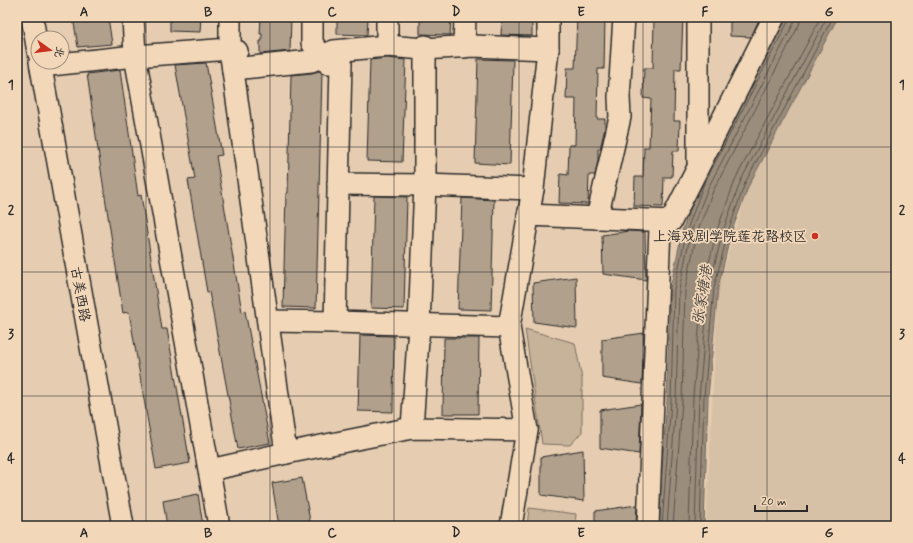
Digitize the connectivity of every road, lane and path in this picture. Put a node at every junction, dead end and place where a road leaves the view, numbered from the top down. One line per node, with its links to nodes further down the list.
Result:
1 (32, 17): 11 (street, 古美西路)
2 (133, 17): 16 (street)
3 (230, 17): 17 (street)
4 (312, 17): 18 (street)
5 (388, 17): 12 (street)
6 (465, 17): 14 (street)
7 (548, 17): 15 (street)
8 (624, 17): 26 (street)
9 (698, 17): 21 (street)
10 (774, 17): 21 (street)
11 (34, 30)
12 (386, 46): 13 (street); 18 (street)
13 (424, 47): 14 (street); 23 (street)
14 (464, 47): 15 (street)
15 (548, 49): 24 (street)
16 (135, 56): 17 (street); 19 (street); 35 (street)
17 (233, 56): 18 (street); 28 (street)
18 (322, 56): 22 (street)
19 (70, 59)
20 (42, 70): 36 (street, 古美西路)
21 (698, 167): 27 (street)
22 (338, 184): 23 (street); 29 (street)
23 (424, 185): 24 (street); 30 (street)
24 (533, 189): 25 (street)
25 (528, 215): 26 (street); 31 (street)
26 (597, 218): 27 (street)
27 (671, 221): 39 (street)
28 (268, 321): 29 (street); 34 (street)
29 (335, 322): 30 (street)
30 (419, 325): 31 (street); 32 (street)
31 (509, 327): 33 (street)
32 (412, 428): 33 (street); 34 (street)
33 (527, 430): 38 (street)
34 (286, 453): 35 (street)
35 (210, 470): 37 (street)
36 (123, 526)
37 (219, 526)
38 (511, 526)
39 (648, 526)

